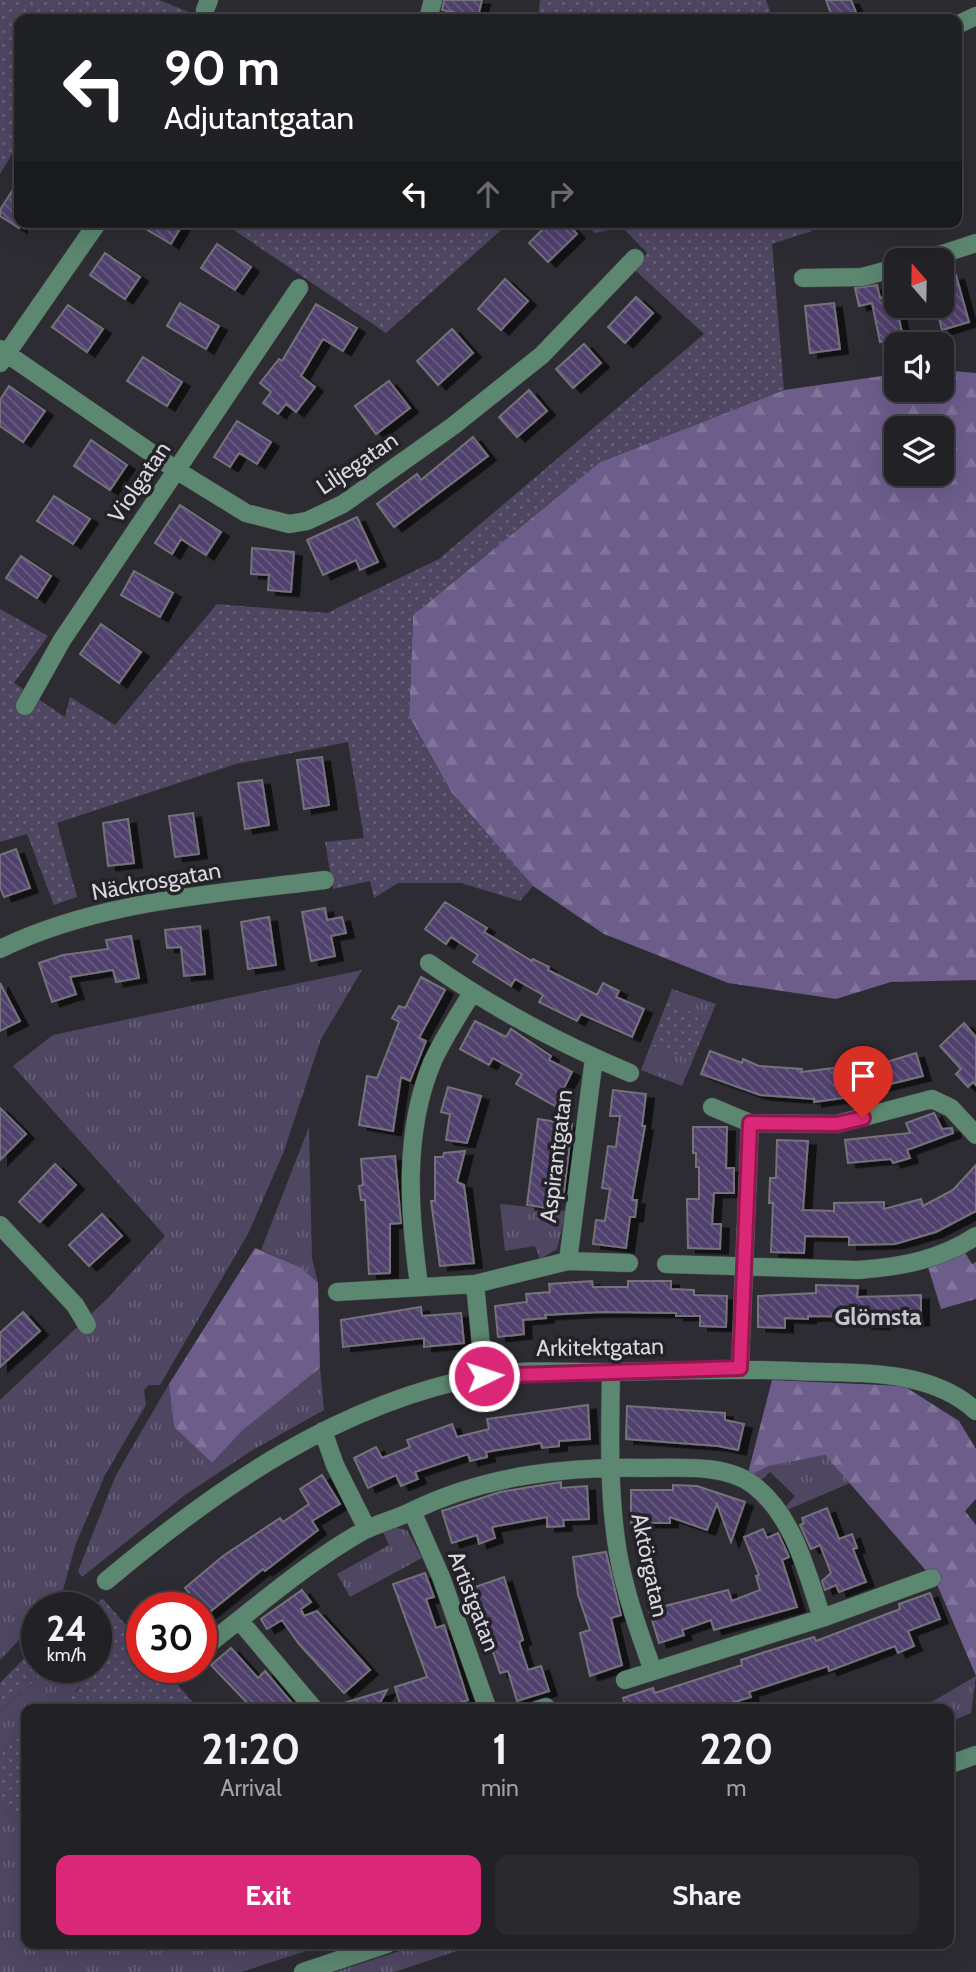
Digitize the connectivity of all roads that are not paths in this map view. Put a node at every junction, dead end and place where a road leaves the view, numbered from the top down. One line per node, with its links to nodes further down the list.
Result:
1 (94, 228): 8 (street)
2 (976, 243): 3 (street)
3 (954, 250)
4 (635, 258): 9 (street, Liljegatan)
5 (884, 271): 6 (street)
6 (803, 278)
7 (299, 288): 9 (street, Violgatan)
8 (2, 355): 9 (street, Liljegatan)
9 (176, 470): 10 (street, Violgatan)
10 (25, 706)
11 (325, 880): 12 (street, Näckrosgatan)
12 (0, 949)
13 (429, 963): 14 (street)
14 (472, 993): 15 (street); 27 (street)
15 (594, 1058): 16 (street); 22 (street, Aspirantgatan)
16 (630, 1073)
17 (712, 1107): 18 (street)
18 (750, 1123): 19 (street); 25 (street)
19 (976, 1135)
20 (0, 1225): 29 (street)
21 (976, 1236): 25 (street)
22 (568, 1261): 23 (street); 26 (street)
23 (629, 1263)
24 (666, 1264): 25 (street)
25 (745, 1266): 30 (street)
26 (475, 1284): 27 (street); 32 (street)
27 (419, 1285): 28 (street)
28 (337, 1292)
29 (88, 1325)
30 (740, 1368): 31 (street, Arkitektgatan); 33 (street, Arkitektgatan)
31 (611, 1372): 32 (street, Arkitektgatan); 35 (street, Aktörgatan)
32 (484, 1376): 34 (street, Arkitektgatan)
33 (976, 1411)
34 (323, 1431): 37 (street); 39 (street, Arkitektgatan)
35 (609, 1467): 36 (street); 40 (street); 43 (street, Aktörgatan)
36 (412, 1511): 37 (street); 46 (street, Artistgatan)
37 (367, 1529): 41 (street)
38 (932, 1578): 40 (street)
39 (106, 1581)
40 (822, 1618): 43 (street)
41 (239, 1620): 42 (street); 45 (street)
42 (217, 1637)
43 (653, 1671): 44 (street)
44 (625, 1680)
45 (310, 1704)
46 (486, 1704)
47 (976, 1755): 48 (street)
48 (954, 1763)
49 (372, 1949): 50 (street)
50 (303, 1972)

